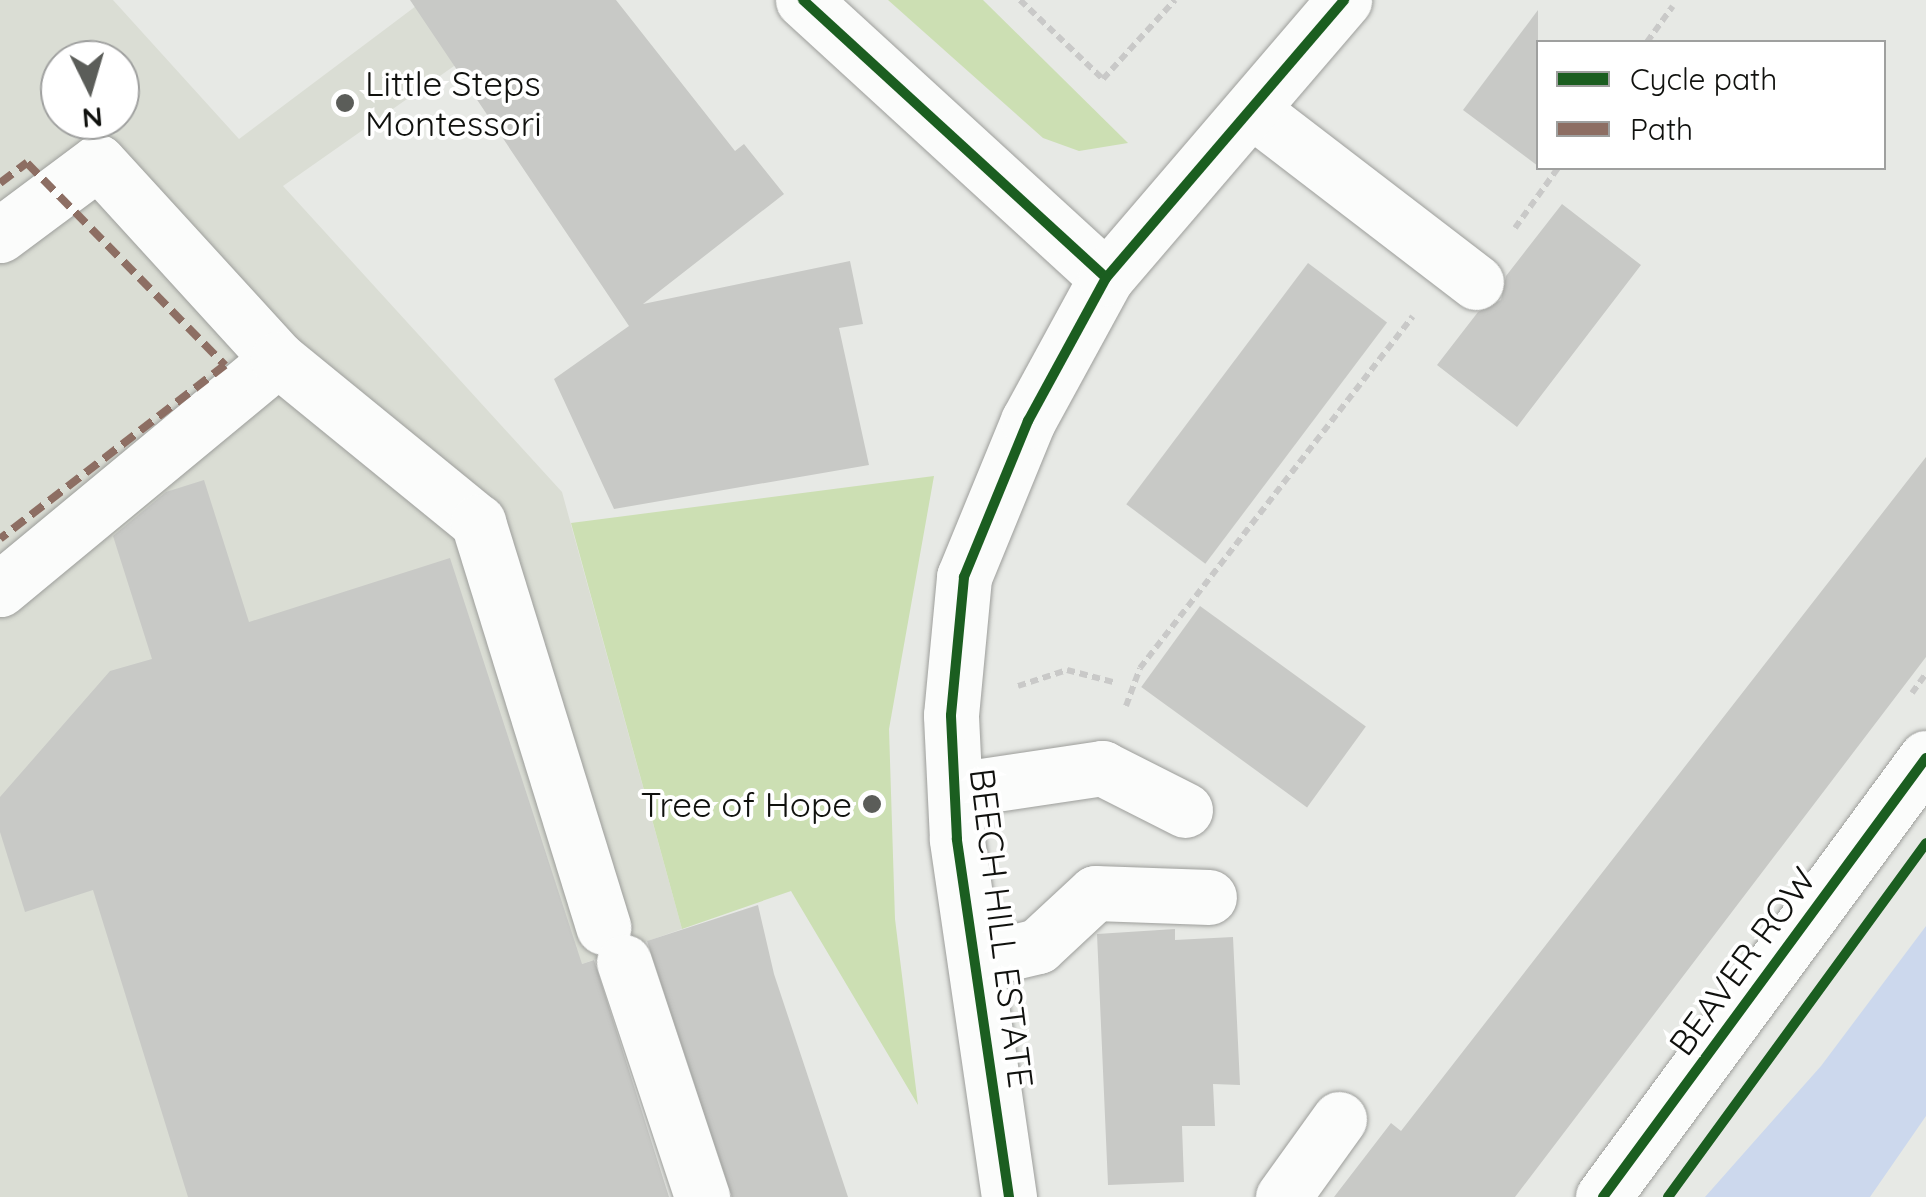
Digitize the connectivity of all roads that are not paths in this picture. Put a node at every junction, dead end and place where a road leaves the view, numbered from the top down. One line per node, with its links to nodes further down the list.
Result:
1 (803, 0): 5 (street)
2 (1344, 0): 3 (street, BEECH HILL ESTATE)
3 (1252, 111): 5 (street, BEECH HILL ESTATE); 6 (street)
4 (0, 234): 7 (street)
5 (1106, 278): 10 (street, BEECH HILL ESTATE)
6 (1476, 282)
7 (278, 359): 8 (street); 15 (street)
8 (0, 589)
9 (1926, 758): 18 (street, BEAVER ROW)
10 (954, 790): 11 (street); 13 (street, BEECH HILL ESTATE)
11 (1185, 810)
12 (1208, 896): 13 (street)
13 (975, 961): 16 (street, BEECH HILL ESTATE)
14 (1338, 1119): 17 (street)
15 (702, 1197)
16 (1009, 1197)
17 (1283, 1197)
18 (1603, 1197)

